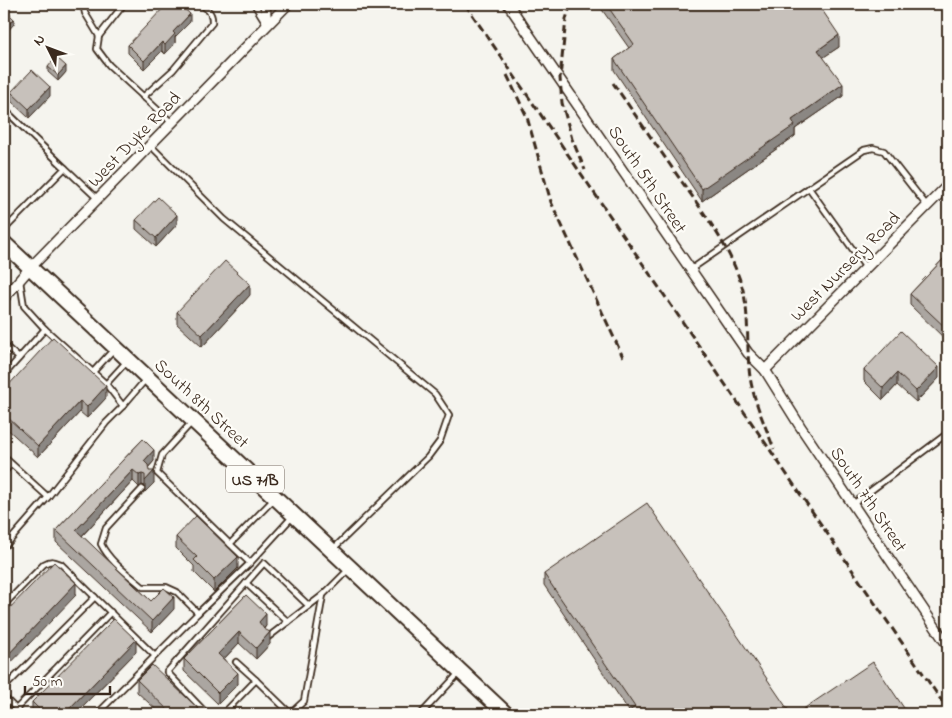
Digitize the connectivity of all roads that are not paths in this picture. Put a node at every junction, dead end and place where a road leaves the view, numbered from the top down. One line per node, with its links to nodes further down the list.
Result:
1 (83, 4): 9 (lane)
2 (124, 4): 9 (lane)
3 (201, 4): 10 (lane)
4 (254, 4): 8 (lane)
5 (265, 4): 8 (street)
6 (288, 4): 8 (street, West Dyke Road)
7 (508, 4): 23 (street, South 5th Street)
8 (267, 25): 12 (street, West Dyke Road)
9 (99, 36): 10 (lane)
10 (143, 97): 12 (lane)
11 (4, 110): 14 (lane)
12 (172, 123): 13 (street, West Dyke Road)
13 (150, 145): 17 (street, West Dyke Road); 51 (lane)
14 (65, 168): 17 (lane); 19 (lane)
15 (948, 185): 18 (street, West Nursery Road)
16 (809, 188): 18 (lane); 22 (lane); 23 (lane)
17 (98, 199): 21 (street, West Dyke Road)
18 (928, 206): 22 (street, West Nursery Road)
19 (4, 230)
20 (4, 243): 21 (main road, South 8th Street / US 71B)
21 (30, 268): 24 (street, West Dyke Road); 28 (main road, South 8th Street / US 71B)
22 (866, 268): 31 (street, West Nursery Road)
23 (690, 270): 31 (street, South 5th Street)
24 (20, 281): 25 (street, West Dyke Road); 26 (lane)
25 (4, 298)
26 (45, 329): 29 (lane); 32 (lane)
27 (4, 345): 29 (lane)
28 (115, 348): 30 (main road, South 8th Street / US 71B); 32 (lane)
29 (18, 358): 33 (lane)
30 (128, 360): 34 (main road, South 8th Street / US 71B); 35 (lane)
31 (764, 370): 47 (street, South 7th Street)
32 (93, 372): 35 (lane)
33 (4, 375)
34 (148, 378): 36 (lane); 37 (main road, South 8th Street / US 71B)
35 (106, 384): 36 (lane)
36 (123, 406): 45 (lane)
37 (193, 421): 42 (lane); 46 (main road, South 8th Street / US 71B)
38 (948, 433): 47 (lane)
39 (4, 457): 40 (lane)
40 (11, 464): 41 (lane); 45 (lane)
41 (4, 472)
42 (157, 473): 43 (lane); 50 (lane)
43 (151, 479)
44 (142, 489): 60 (lane)
45 (48, 497): 49 (lane)
46 (276, 498): 48 (main road, South 8th Street / US 71B); 50 (lane)
47 (853, 504): 63 (street, South 7th Street)
48 (294, 515): 51 (main road, South 8th Street / US 71B); 52 (lane)
49 (4, 543)
50 (230, 544): 52 (lane)
51 (331, 551): 53 (main road, South 8th Street / US 71B)
52 (250, 563): 60 (lane)
53 (350, 568): 55 (lane); 66 (main road, South 8th Street / US 71B)
54 (246, 583): 58 (lane); 61 (lane); 73 (lane)
55 (323, 596): 58 (lane); 75 (lane)
56 (95, 597): 57 (lane); 59 (lane); 68 (lane)
57 (4, 605)
58 (308, 606): 61 (lane)
59 (111, 612): 64 (lane); 70 (lane)
60 (198, 613): 64 (lane)
61 (288, 622): 62 (lane)
62 (267, 638)
63 (948, 646)
64 (155, 656): 72 (lane)
65 (236, 662): 67 (lane)
66 (460, 672): 76 (lane); 77 (main road, South 8th Street / US 71B)
67 (256, 680): 74 (lane); 75 (lane)
68 (4, 688)
69 (4, 697): 70 (lane)
70 (16, 709): 71 (lane)
71 (21, 714)
72 (97, 714)
73 (207, 714)
74 (223, 714)
75 (291, 714)
76 (421, 714)
77 (506, 714)

